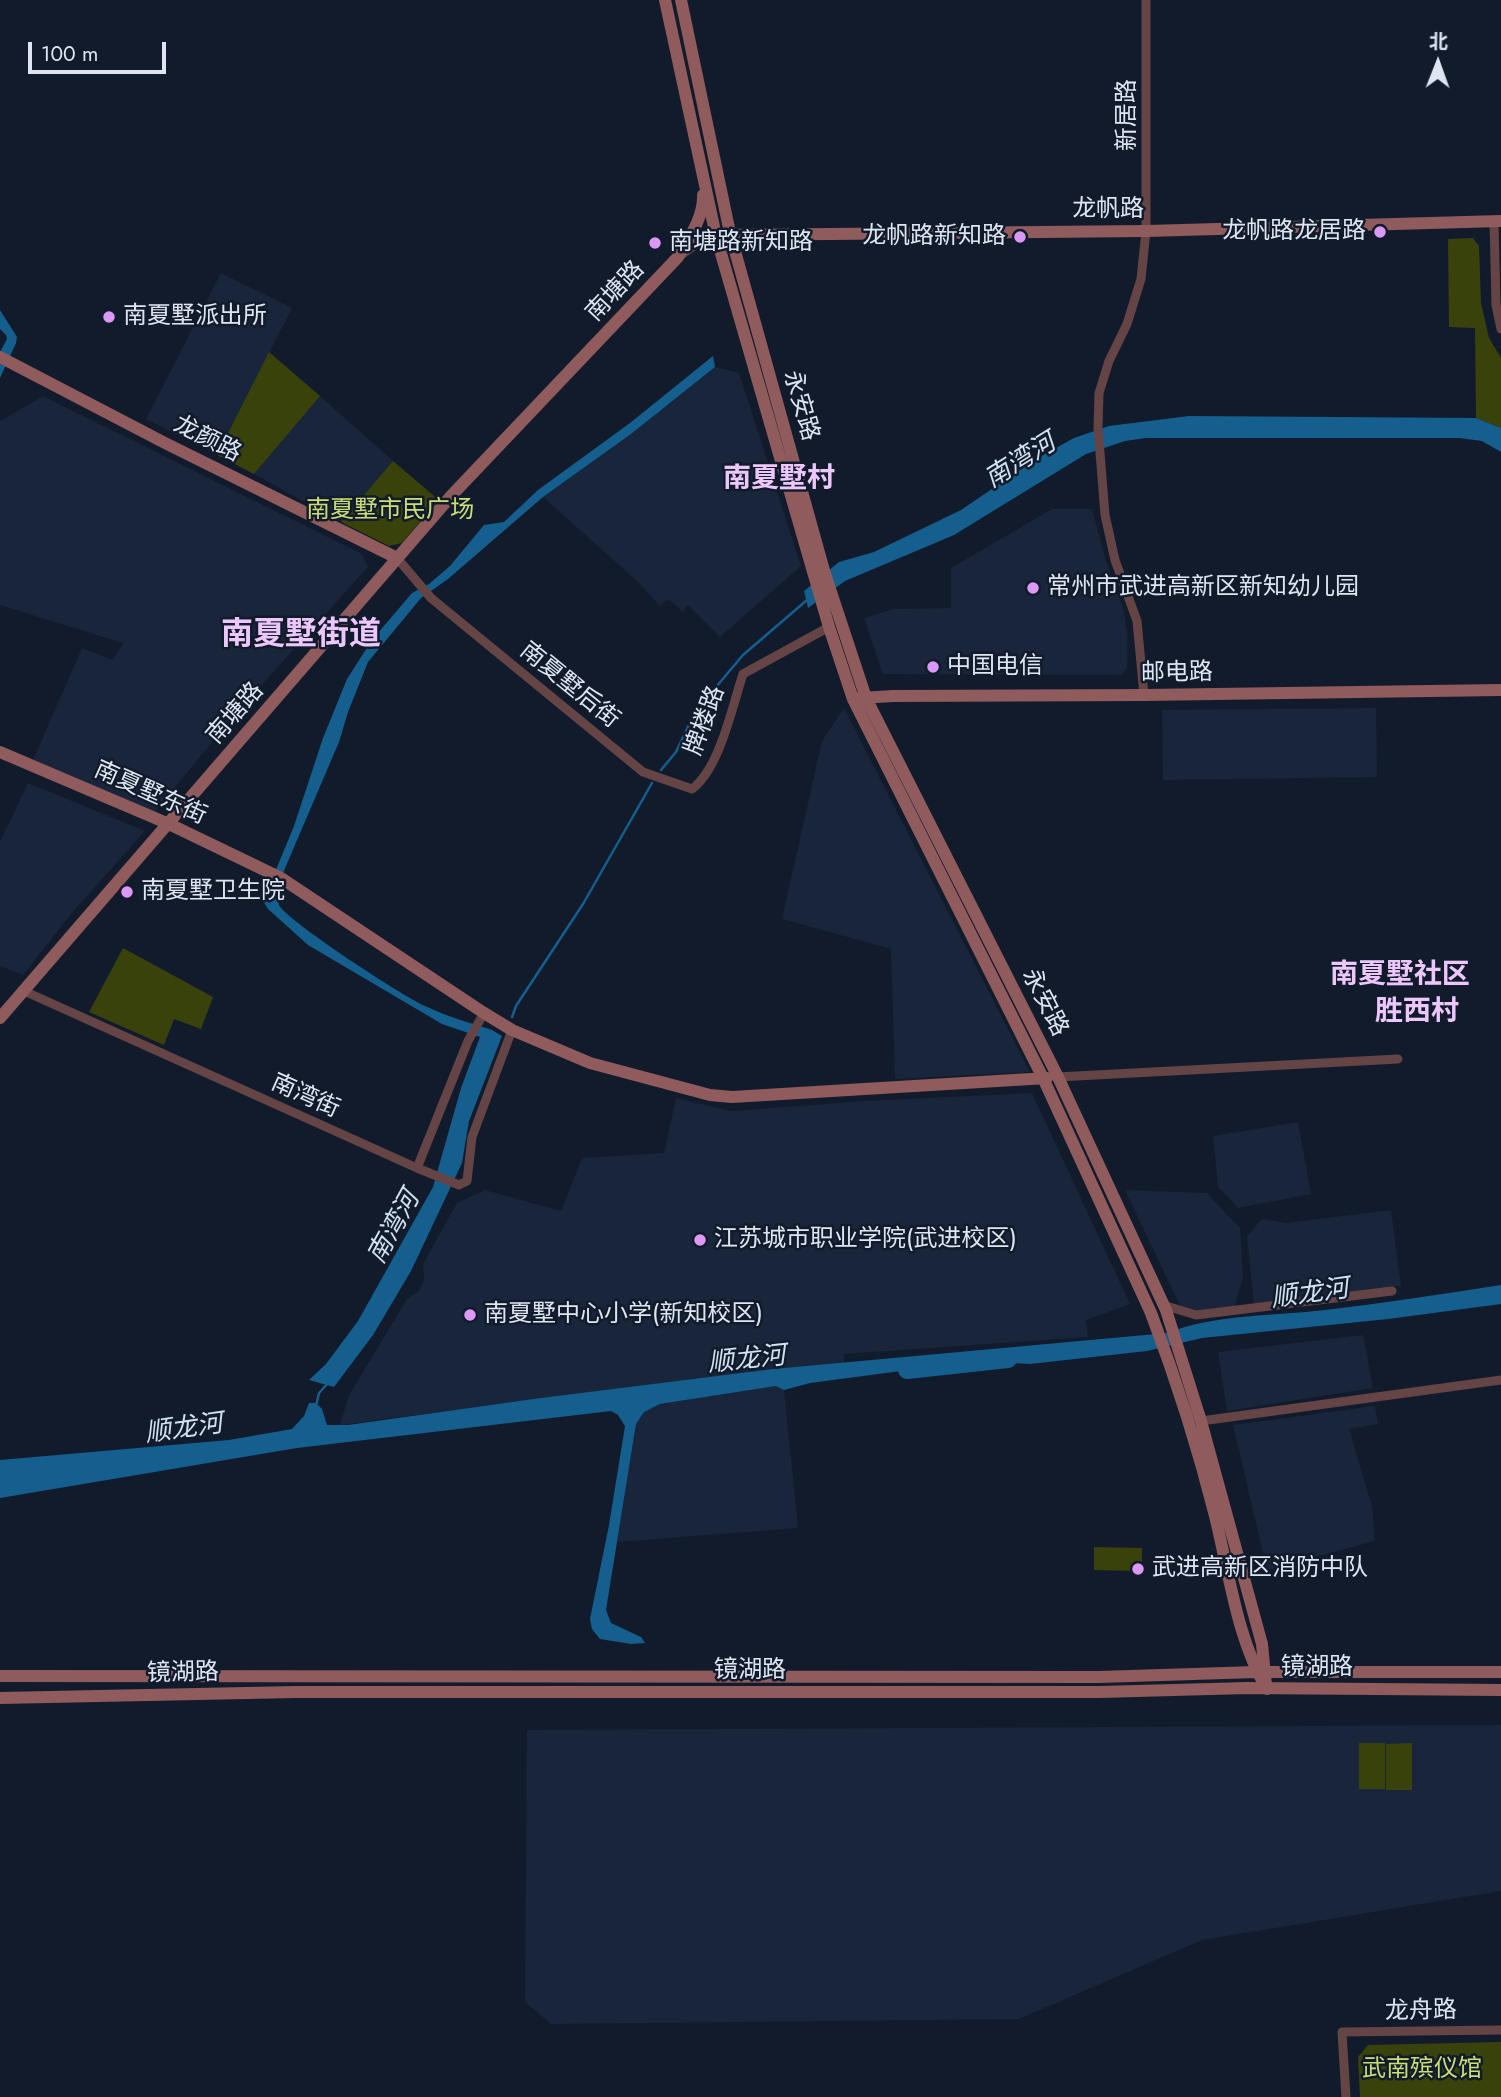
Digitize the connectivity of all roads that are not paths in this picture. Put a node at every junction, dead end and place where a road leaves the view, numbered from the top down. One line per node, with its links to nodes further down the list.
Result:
1 (666, 0): 4 (street, 永安路)
2 (681, 0): 7 (street, 永安路)
3 (1146, 0): 6 (street, 新居路)
4 (702, 171): 8 (street, 永安路); 9 (street)
5 (1497, 221): 6 (street, 龙帆路); 10 (street)
6 (1146, 231): 7 (street, 龙帆路); 17 (street, 新居路)
7 (730, 233): 8 (street, 龙帆路); 13 (street, 永安路)
8 (716, 236): 9 (street, 南塘路); 13 (street, 永安路)
9 (678, 257): 12 (street, 南塘路)
10 (1501, 329)
11 (0, 357): 12 (street, 龙颜路)
12 (397, 558): 20 (street, 南夏墅后街); 21 (street, 南塘路)
13 (821, 578): 14 (street, 永安路)
14 (831, 607): 15 (street, 永安路); 18 (street, 永安路)
15 (829, 626): 18 (street, 永安路); 20 (street, 牌楼路)
16 (1501, 690): 17 (street, 邮电路)
17 (1144, 695): 18 (street, 邮电路)
18 (860, 698): 27 (street, 永安路); 28 (street, 永安路)
19 (0, 752): 21 (street, 南夏墅东街)
20 (692, 789)
21 (169, 824): 22 (street, 南塘路); 23 (street, 南夏墅东街)
22 (24, 991): 24 (street, 南塘路); 29 (street, 南湾街)
23 (481, 1017): 25 (street, 南夏墅东街); 29 (street)
24 (0, 1018)
25 (512, 1030): 28 (street, 南夏墅东街); 29 (street, 南湾街)
26 (1398, 1059): 27 (street)
27 (1058, 1077): 28 (street, 南夏墅东街); 31 (street, 永安路)
28 (1043, 1079): 34 (street, 永安路)
29 (417, 1168)
30 (1392, 1291): 31 (street)
31 (1164, 1308): 33 (street, 永安路)
32 (1501, 1380): 33 (street)
33 (1201, 1421): 34 (street, 永安路)
34 (1261, 1672): 35 (street, 镜湖路); 36 (street, 镜湖路); 37 (street, 永安路)
35 (1501, 1672)
36 (0, 1676)
37 (1267, 1689): 38 (street, 镜湖路); 39 (street, 镜湖路)
38 (1501, 1690)
39 (0, 1698)
40 (1501, 2030): 41 (street, 龙舟路)
41 (1346, 2097)

